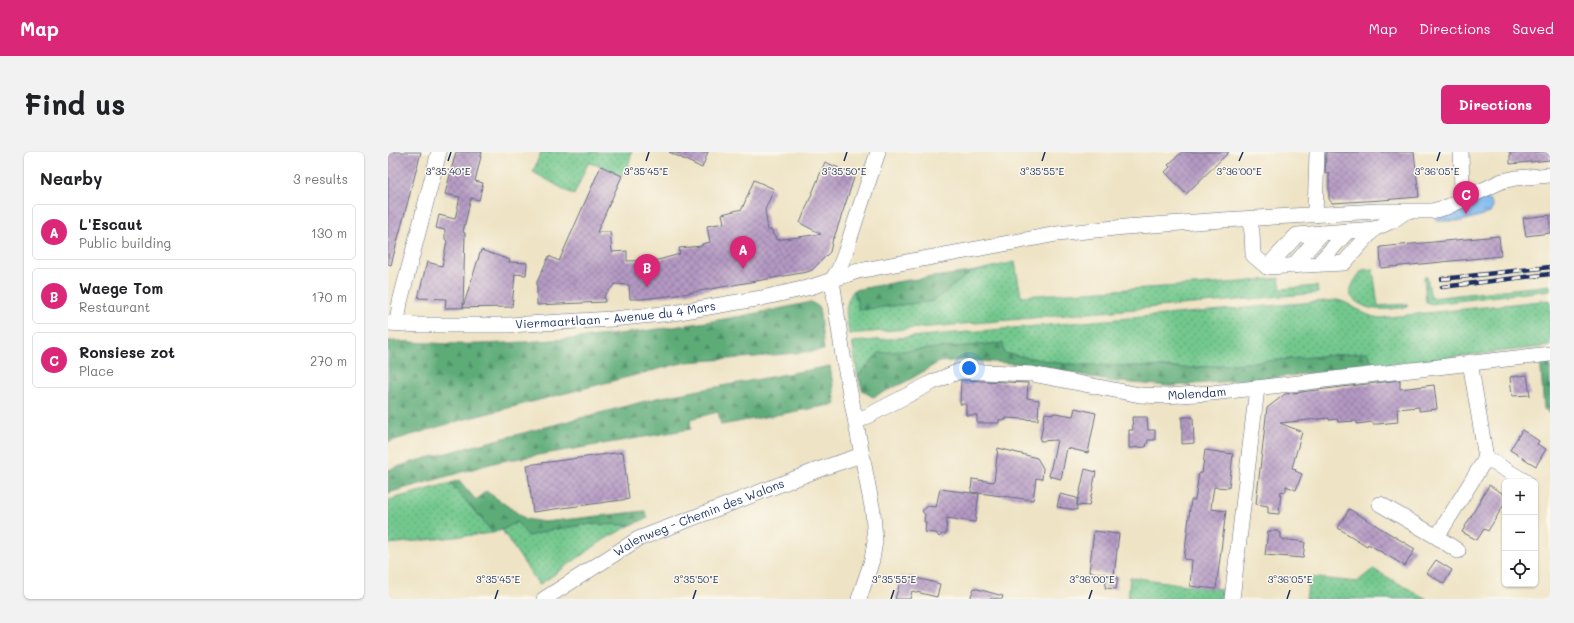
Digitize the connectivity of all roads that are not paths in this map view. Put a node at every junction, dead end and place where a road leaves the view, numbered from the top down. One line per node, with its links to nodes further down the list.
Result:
1 (439, 152): 13 (street)
2 (878, 152): 12 (street)
3 (1317, 152): 8 (street)
4 (1461, 152): 6 (street)
5 (1550, 175): 6 (street, Viermaartlaan - Avenue du 4 Mars)
6 (1463, 200): 7 (street, Viermaartlaan - Avenue du 4 Mars)
7 (1405, 212): 8 (street, Viermaartlaan - Avenue du 4 Mars); 10 (street)
8 (1315, 214): 9 (street, Viermaartlaan - Avenue du 4 Mars)
9 (1249, 219): 11 (street); 12 (street, Viermaartlaan - Avenue du 4 Mars)
10 (1342, 232): 11 (street); 11 (street); 11 (street)
11 (1299, 265)
12 (832, 280): 13 (street, Viermaartlaan - Avenue du 4 Mars); 17 (street)
13 (392, 323)
14 (1550, 354): 15 (street, Molendam)
15 (1470, 362): 16 (street, Molendam); 19 (street)
16 (1256, 388): 17 (street, Molendam); 26 (street)
17 (856, 422): 18 (street)
18 (862, 455): 24 (street, Walenweg - Chemin des Walons); 25 (street)
19 (1486, 458): 20 (street); 22 (street)
20 (1521, 479)
21 (1380, 504): 22 (street)
22 (1437, 537): 23 (street)
23 (1458, 551)
24 (544, 599)
25 (859, 599)
26 (1232, 599)

